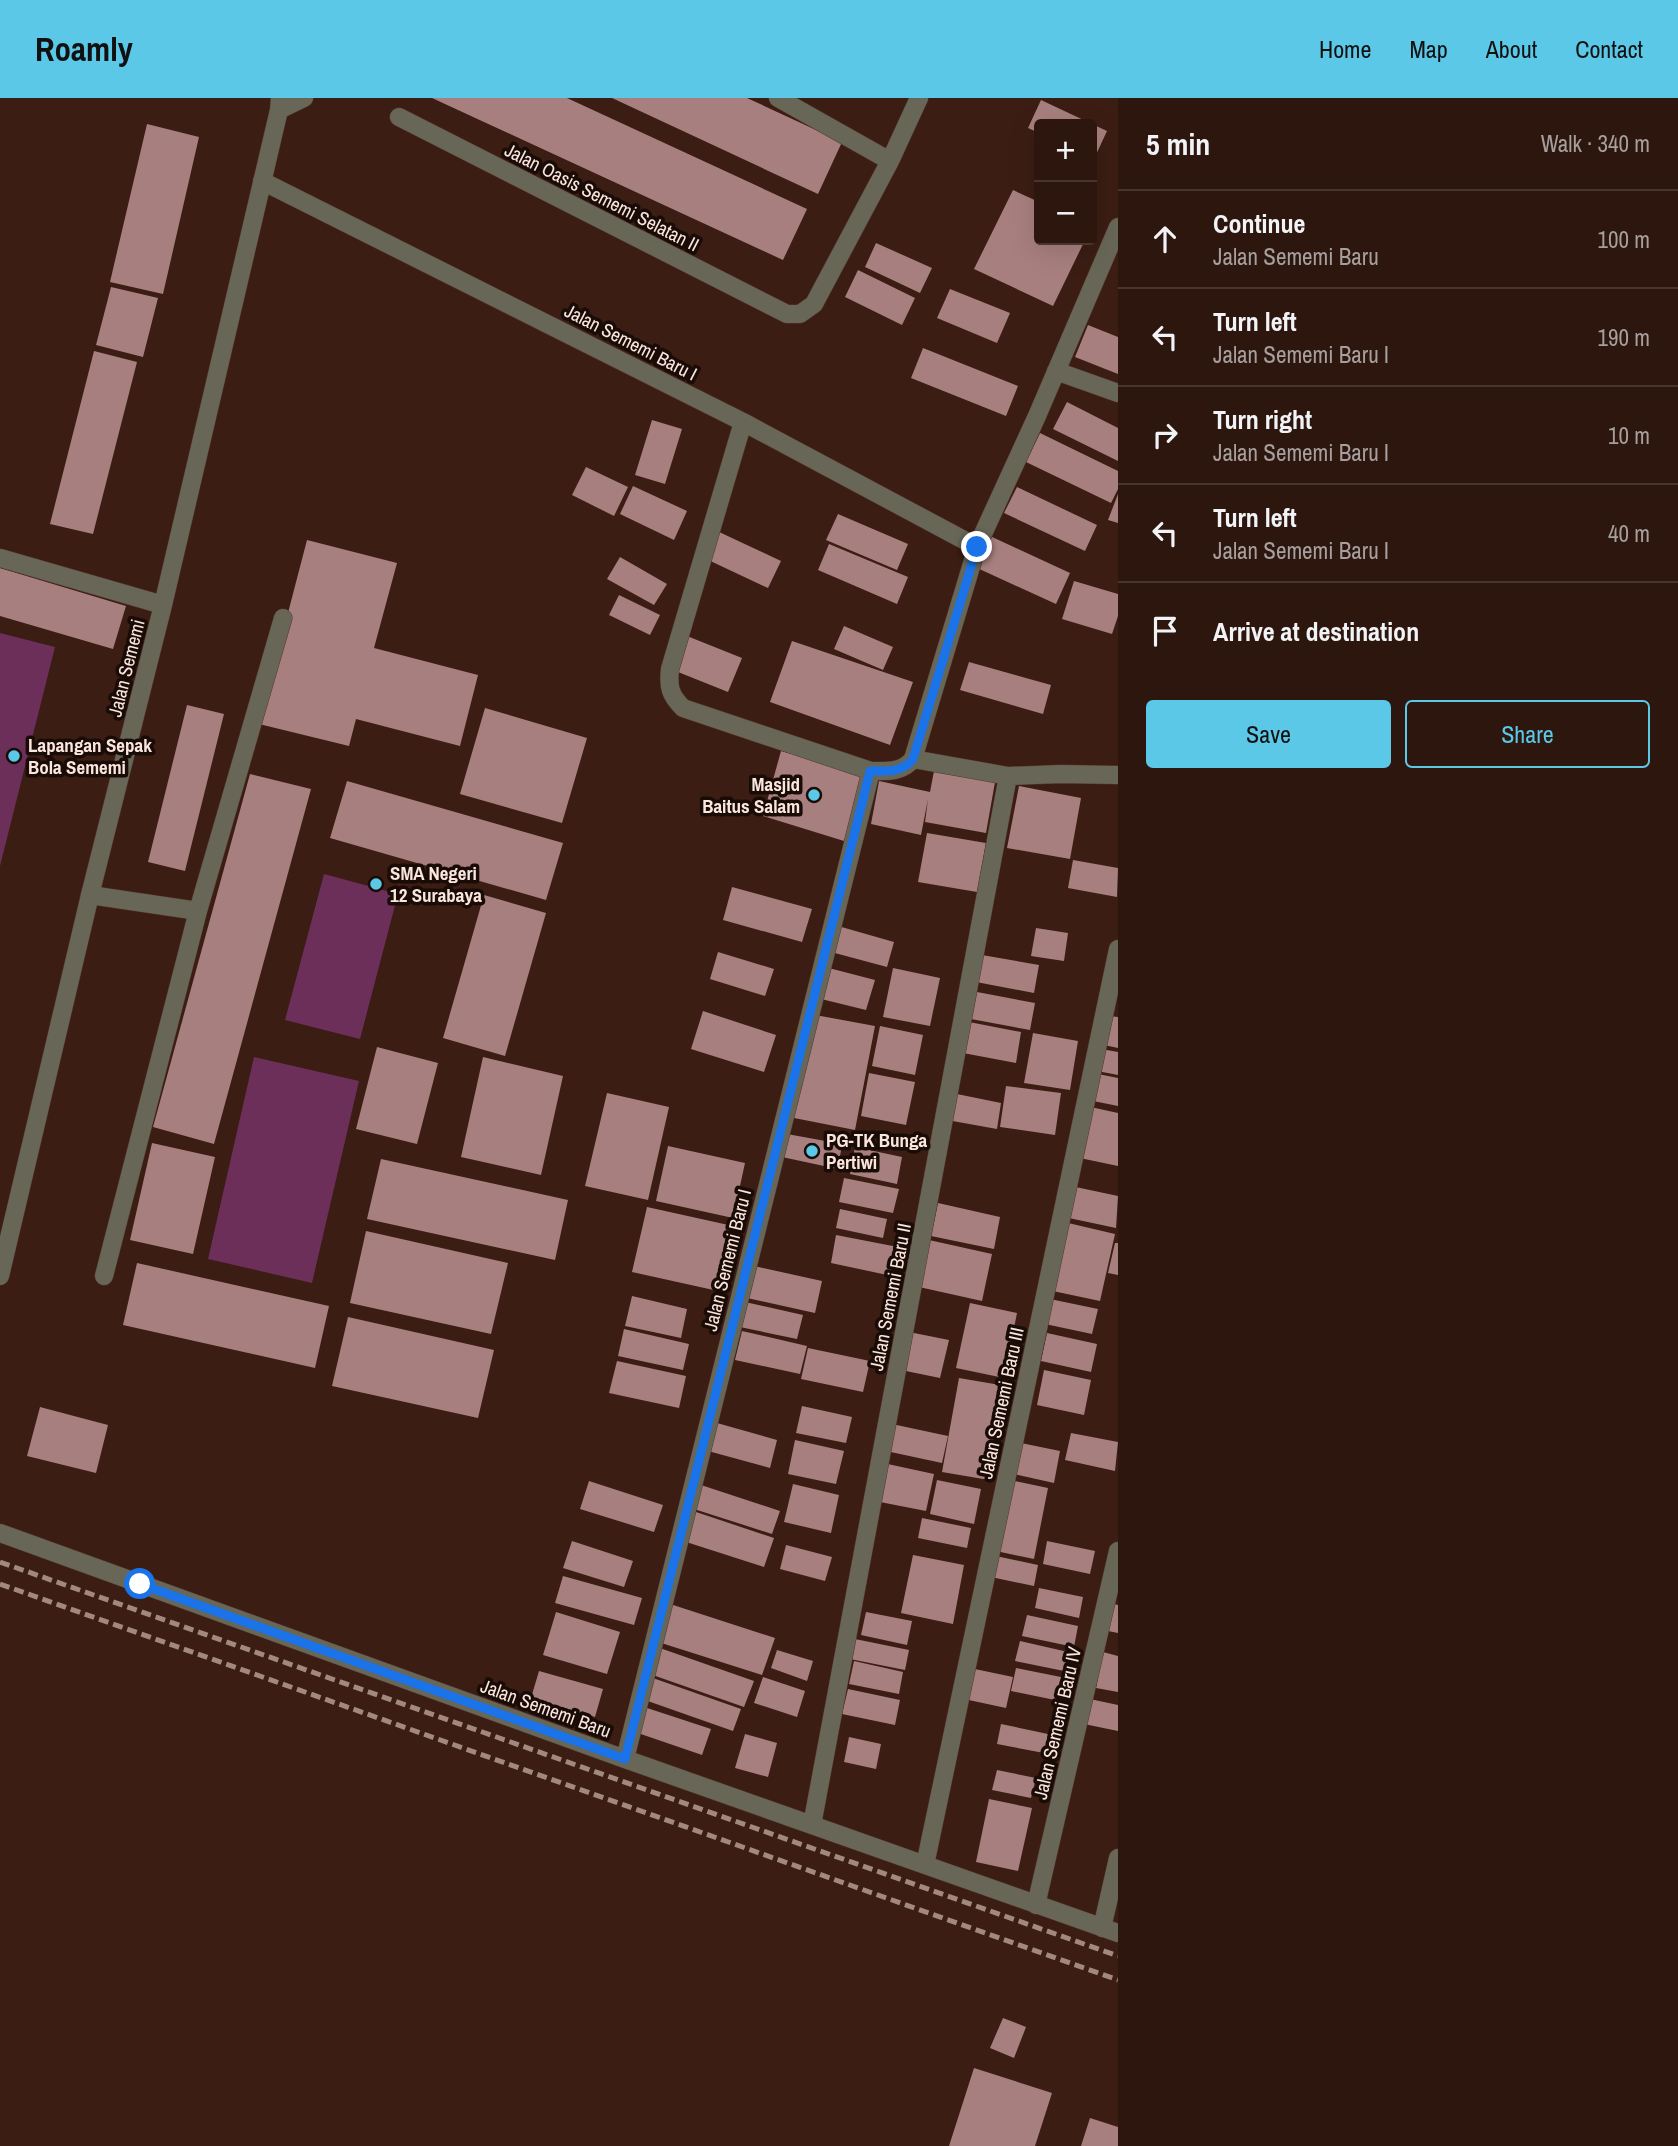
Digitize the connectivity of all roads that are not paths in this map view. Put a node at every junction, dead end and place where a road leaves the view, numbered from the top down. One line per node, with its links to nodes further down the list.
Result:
1 (304, 98): 4 (street)
2 (778, 98): 6 (street)
3 (919, 98): 6 (street)
4 (280, 104): 7 (street, Jalan Sememi)
5 (399, 117): 6 (street, Jalan Oasis Sememi Selatan II)
6 (890, 162)
7 (262, 181): 11 (street, Jalan Sememi Baru I); 14 (street, Jalan Sememi)
8 (1118, 227): 9 (street)
9 (1056, 371): 10 (street); 12 (street)
10 (1118, 393)
11 (743, 422): 12 (street, Jalan Sememi Baru I); 17 (street)
12 (977, 547): 16 (street)
13 (0, 558): 14 (street)
14 (163, 605): 20 (street, Jalan Sememi)
15 (283, 618): 21 (street)
16 (913, 759): 17 (street); 19 (street)
17 (870, 771): 27 (street, Jalan Sememi Baru I)
18 (1118, 775): 19 (street)
19 (1009, 776): 28 (street, Jalan Sememi Baru II)
20 (90, 895): 21 (street); 23 (street, Jalan Sememi)
21 (198, 911): 24 (street)
22 (1118, 949): 30 (street, Jalan Sememi Baru III)
23 (0, 1276)
24 (104, 1276)
25 (0, 1533): 27 (street, Jalan Sememi Baru)
26 (1118, 1551): 31 (street, Jalan Sememi Baru IV)
27 (625, 1759): 28 (street, Jalan Sememi Baru)
28 (812, 1825): 30 (street, Jalan Sememi Baru)
29 (1118, 1858): 32 (street)
30 (925, 1865): 31 (street, Jalan Sememi Baru)
31 (1036, 1905): 32 (street, Jalan Sememi Baru)
32 (1110, 1930)

